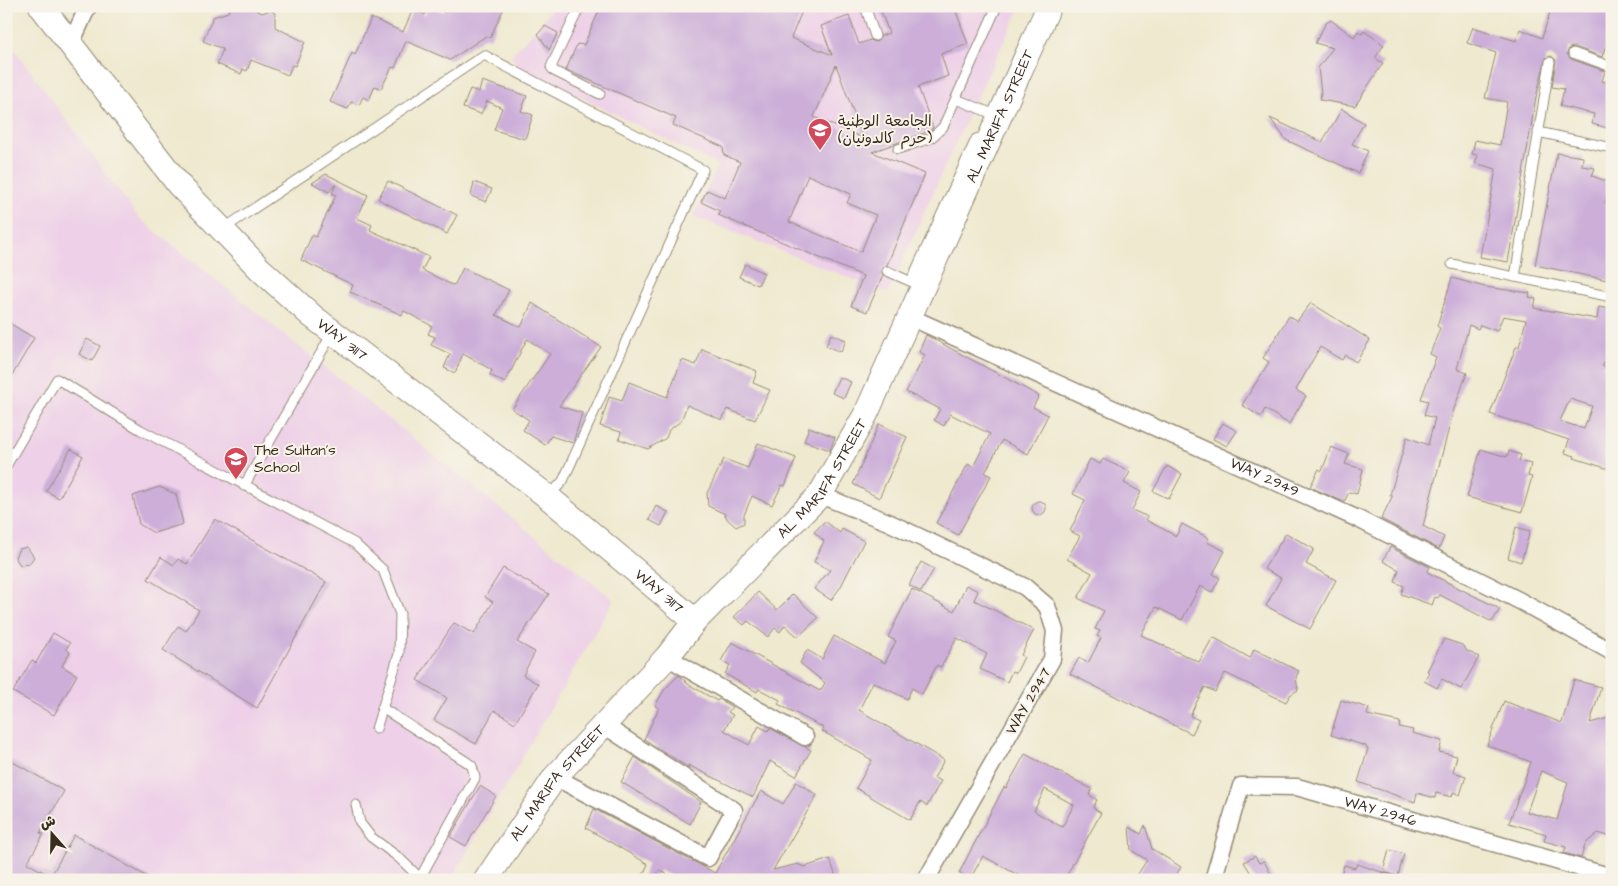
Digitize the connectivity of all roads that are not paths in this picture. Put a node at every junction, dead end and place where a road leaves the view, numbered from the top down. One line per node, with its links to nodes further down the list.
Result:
1 (41, 6): 8 (street, WAY 3117)
2 (88, 6): 8 (street)
3 (580, 6): 12 (lane)
4 (865, 6): 7 (lane)
5 (997, 6): 13 (lane)
6 (1050, 6): 14 (street, AL MARIFA STREET)
7 (875, 36)
8 (70, 46): 18 (street, WAY 3117)
9 (1573, 53): 11 (lane)
10 (1550, 62): 15 (lane)
11 (1612, 67)
12 (600, 94)
13 (956, 99): 14 (lane); 17 (lane)
14 (995, 128): 22 (street, AL MARIFA STREET)
15 (1538, 132): 16 (lane); 21 (lane)
16 (1612, 148)
17 (898, 149)
18 (221, 230): 25 (street, WAY 3117); 29 (lane)
19 (1452, 264): 21 (lane)
20 (887, 271): 22 (lane)
21 (1515, 277): 23 (lane)
22 (917, 284): 24 (street, AL MARIFA STREET)
23 (1612, 297)
24 (910, 317): 28 (street, AL MARIFA STREET); 31 (street, WAY 2949)
25 (333, 332): 27 (lane); 29 (street, WAY 3117)
26 (6, 466): 27 (lane)
27 (244, 486): 33 (lane)
28 (820, 495): 30 (street, AL MARIFA STREET); 42 (street, WAY 2947)
29 (548, 497): 30 (street, WAY 3117)
30 (695, 621): 32 (street, AL MARIFA STREET)
31 (1612, 652)
32 (667, 657): 34 (street, AL MARIFA STREET); 36 (street)
33 (382, 708): 35 (lane); 40 (lane)
34 (602, 724): 37 (street, AL MARIFA STREET); 37 (street)
35 (376, 729)
36 (805, 738)
37 (555, 777): 41 (street, AL MARIFA STREET)
38 (356, 805): 40 (lane)
39 (1612, 877): 43 (street, WAY 2946)
40 (420, 879)
41 (486, 880)
42 (926, 880)
43 (1213, 880)

